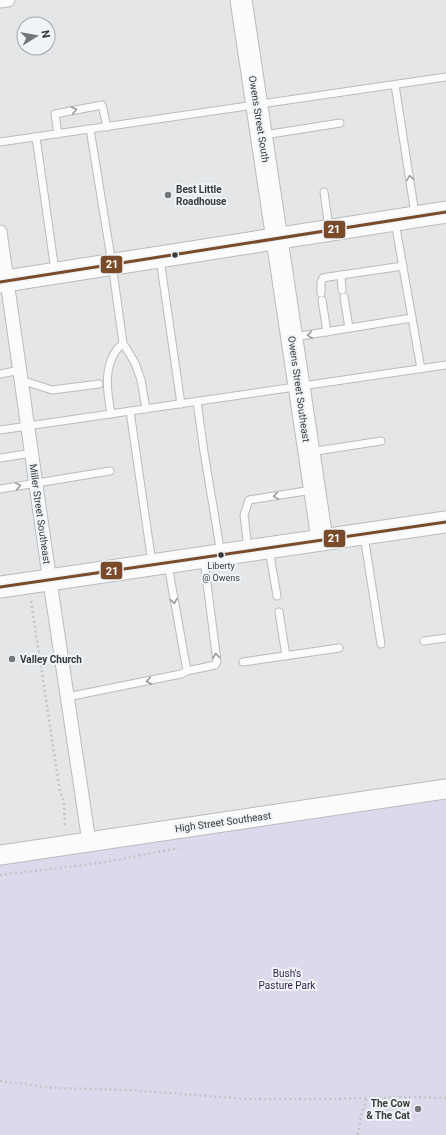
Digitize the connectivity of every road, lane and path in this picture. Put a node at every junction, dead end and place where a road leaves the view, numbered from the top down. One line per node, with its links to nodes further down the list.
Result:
1 (8, 0): 3 (street)
2 (241, 0): 6 (main road, Owens Street South)
3 (0, 1)
4 (446, 77): 5 (lane)
5 (395, 85): 6 (lane); 16 (lane, one-way to 5)
6 (257, 105): 8 (lane); 11 (main road, Owens Street South)
7 (340, 123): 11 (lane)
8 (107, 127): 9 (lane); 10 (lane, one-way to 8)
9 (90, 129): 10 (lane); 22 (lane)
10 (58, 134): 12 (lane)
11 (262, 136): 20 (main road, Owens Street South)
12 (36, 137): 13 (lane); 24 (lane)
13 (0, 142)
14 (324, 192): 18 (lane)
15 (446, 212): 16 (main road)
16 (416, 217): 17 (main road)
17 (394, 220): 18 (main road); 23 (lane)
18 (330, 230): 20 (main road)
19 (0, 232): 26 (street, Miller Street Southeast)
20 (277, 238): 21 (main road); 30 (main road, Owens Street Southeast)
21 (159, 257): 22 (main road); 39 (lane)
22 (112, 264): 24 (main road); 31 (lane)
23 (402, 266): 25 (lane); 27 (lane)
24 (56, 273): 26 (main road)
25 (341, 275): 28 (lane); 29 (lane)
26 (3, 282): 35 (street, Miller Street Southeast)
27 (412, 318): 28 (lane); 33 (lane)
28 (349, 328): 29 (lane)
29 (327, 332): 30 (lane, one-way to 30)
30 (292, 338): 37 (main road, Owens Street Southeast)
31 (123, 343): 40 (lane); 42 (lane)
32 (446, 365): 33 (lane)
33 (421, 369): 37 (lane)
34 (0, 374): 35 (lane)
35 (20, 375): 36 (lane); 43 (street, Miller Street Southeast)
36 (99, 384)
37 (299, 387): 38 (lane); 46 (main road, Owens Street Southeast)
38 (197, 401): 39 (lane); 58 (lane)
39 (181, 404): 40 (lane)
40 (146, 409): 41 (lane)
41 (130, 411): 42 (lane); 59 (lane)
42 (111, 414): 43 (lane)
43 (28, 426): 44 (lane); 47 (street, Miller Street Southeast)
44 (0, 430)
45 (381, 441): 46 (lane)
46 (309, 452): 52 (main road, Owens Street Southeast)
47 (32, 453): 48 (lane); 50 (street, Miller Street Southeast)
48 (0, 458)
49 (110, 471): 50 (lane)
50 (36, 483): 51 (lane, one-way to 50); 60 (street, Miller Street Southeast)
51 (0, 489)
52 (315, 490): 55 (main road, Owens Street Southeast); 57 (lane, one-way to 57)
53 (446, 522): 54 (main road)
54 (364, 534): 55 (main road); 67 (lane)
55 (322, 540): 56 (main road)
56 (269, 547): 57 (main road); 62 (lane)
57 (248, 550): 58 (main road)
58 (212, 556): 59 (main road); 71 (lane, one-way to 58)
59 (160, 563): 60 (main road); 71 (lane, one-way to 71)
60 (50, 579): 61 (main road); 72 (street, Miller Street Southeast)
61 (0, 586)
62 (277, 596)
63 (31, 601): 74 (path)
64 (279, 612): 69 (lane)
65 (446, 638): 66 (lane)
66 (424, 641)
67 (381, 644)
68 (339, 648): 69 (lane)
69 (286, 656): 70 (lane)
70 (243, 662)
71 (187, 671): 72 (lane, one-way to 72)
72 (67, 697): 75 (street, Miller Street Southeast)
73 (446, 789): 75 (street, High Street Southeast)
74 (65, 827)
75 (89, 842): 77 (street, High Street Southeast)
76 (183, 847): 78 (path)
77 (0, 855)
78 (0, 875)
79 (0, 1081): 80 (path)
80 (367, 1098): 81 (path); 82 (path)
81 (446, 1098)
82 (358, 1135)

